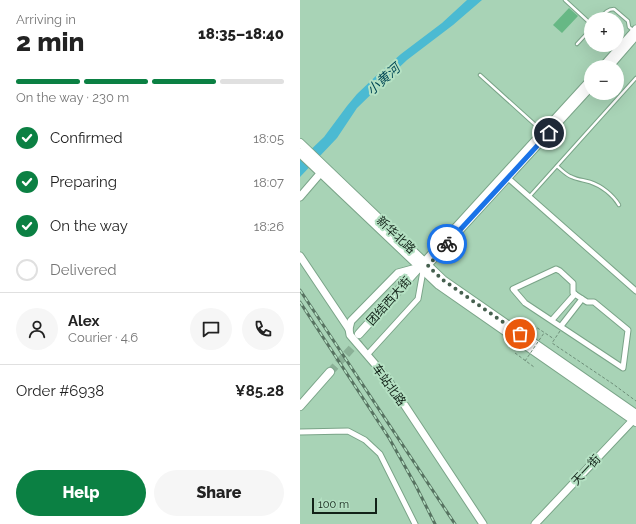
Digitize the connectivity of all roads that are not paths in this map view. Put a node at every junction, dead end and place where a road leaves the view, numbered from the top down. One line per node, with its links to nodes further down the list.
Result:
1 (565, 0): 4 (lane)
2 (606, 12): 3 (lane)
3 (618, 12)
4 (584, 18)
5 (624, 18): 6 (lane)
6 (635, 32): 9 (street); 10 (street)
7 (584, 36): 8 (lane)
8 (577, 44)
9 (609, 60)
10 (613, 60)
11 (480, 75): 15 (lane)
12 (636, 78): 17 (lane)
13 (584, 87): 15 (street)
14 (584, 95): 19 (street)
15 (543, 132): 24 (street)
16 (302, 150): 18 (main road, 新华北路)
17 (557, 166): 21 (lane); 22 (lane)
18 (323, 170): 20 (street); 24 (main road, 新华北路)
19 (508, 178): 21 (street); 24 (street)
20 (300, 197)
21 (529, 197): 25 (street)
22 (618, 205)
23 (300, 256): 30 (street, 车站北路)
24 (424, 266): 30 (street); 31 (main road, 团结西大街); 32 (street); 35 (main road, 新华北路)
25 (636, 291)
26 (575, 294): 27 (street); 28 (street); 28 (street)
27 (582, 299): 29 (street); 29 (street)
28 (552, 320): 29 (street)
29 (562, 327)
30 (349, 329): 32 (street, 车站北路)
31 (360, 335)
32 (367, 355): 38 (street, 车站北路)
33 (300, 400): 34 (main road)
34 (300, 406)
35 (635, 418): 39 (street, 天一街)
36 (300, 432): 37 (street)
37 (416, 524)
38 (483, 524)
39 (535, 524)

